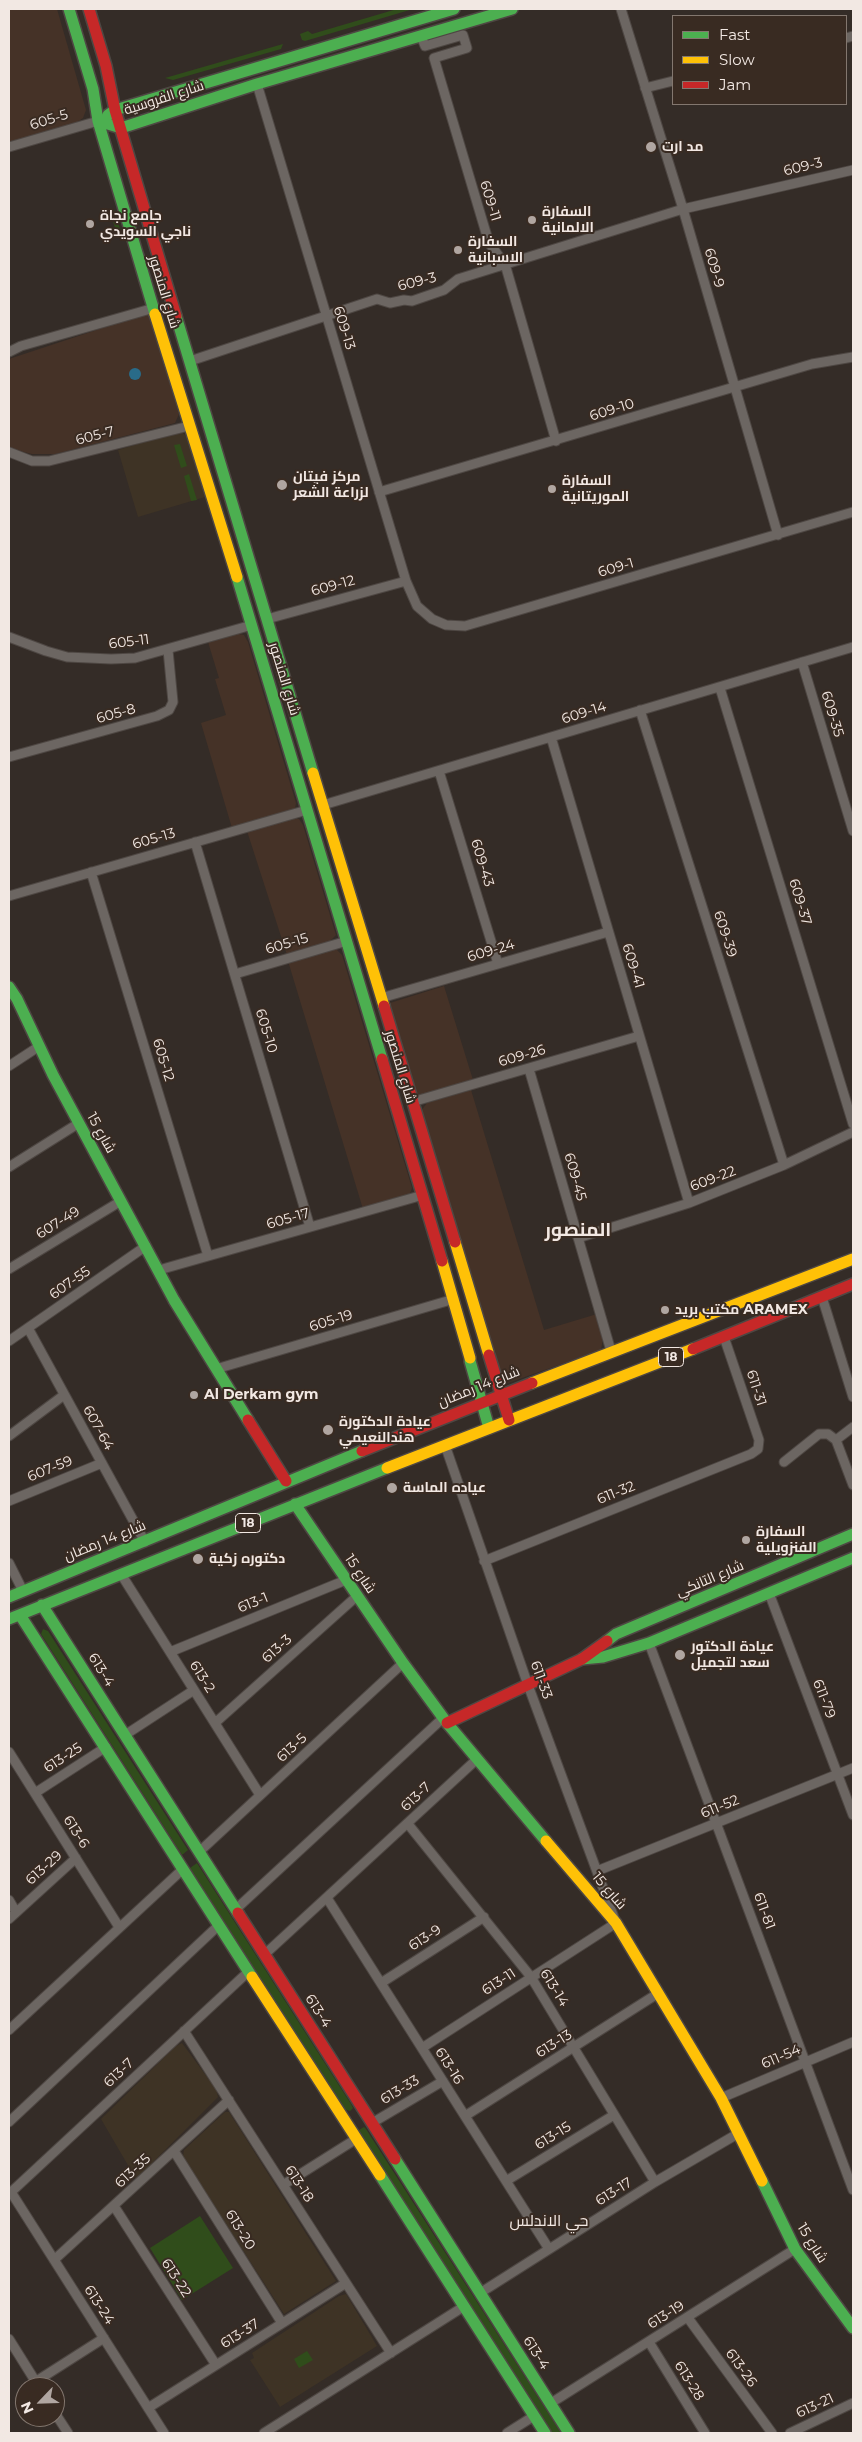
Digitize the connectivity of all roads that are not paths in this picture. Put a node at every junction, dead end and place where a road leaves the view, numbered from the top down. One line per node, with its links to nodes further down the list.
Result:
1 (69, 9): 11 (street, شارع المنصور)
2 (89, 9): 10 (street, شارع المنصور)
3 (454, 9): 10 (street, شارع الفروسية)
4 (512, 9): 6 (street, شارع الفروسية)
5 (621, 9): 9 (street, 609-9)
6 (421, 36): 8 (street, شارع الفروسية); 16 (street, 609-11)
7 (672, 81): 9 (street)
8 (257, 84): 12 (street, شارع الفروسية); 18 (street, 609-13)
9 (645, 88): 15 (street, 609-9)
10 (115, 110): 11 (street, شارع الفروسية); 12 (street, شارع المنصور)
11 (98, 121): 12 (street, شارع الفروسية); 13 (street, 605-5); 17 (street, شارع المنصور)
12 (121, 128): 21 (street, شارع المنصور)
13 (9, 147)
14 (853, 170): 15 (street, 609-3)
15 (683, 209): 16 (street, 609-3); 22 (street, 609-9)
16 (505, 264): 18 (street, 609-3); 24 (street, 609-11)
17 (154, 308): 19 (street); 23 (street, شارع المنصور)
18 (325, 316): 21 (street, 609-3); 26 (street, 609-13)
19 (9, 352)
20 (853, 357): 22 (street, 609-10)
21 (190, 361): 30 (street, شارع المنصور)
22 (734, 387): 24 (street, 609-10); 28 (street, 609-9)
23 (189, 426): 25 (street, 605-7); 31 (street, شارع المنصور)
24 (556, 441): 26 (street, 609-10)
25 (9, 452)
26 (379, 492): 29 (street, 609-13)
27 (853, 512): 28 (street, 609-1)
28 (778, 535): 29 (street, 609-1)
29 (406, 581): 30 (street, 609-12)
30 (268, 619): 41 (street, شارع المنصور)
31 (252, 625): 34 (street, 605-11); 42 (street, شارع المنصور)
32 (9, 637): 34 (street, 605-11)
33 (853, 647): 35 (street, 609-14)
34 (168, 650): 39 (street, 605-8)
35 (802, 662): 36 (street, 609-14); 43 (street, 609-35)
36 (720, 688): 37 (street, 609-14); 59 (street, 609-37)
37 (640, 710): 38 (street, 609-14); 61 (street, 609-39)
38 (550, 737): 40 (street, 609-14); 47 (street, 609-41)
39 (9, 757)
40 (439, 771): 41 (street, 609-14); 49 (street, 609-43)
41 (323, 805): 52 (street, شارع المنصور)
42 (307, 810): 44 (street, 605-13); 48 (street, شارع المنصور)
43 (853, 831)
44 (195, 842): 45 (street, 605-13); 50 (street, 605-10)
45 (91, 872): 46 (street, 605-13); 69 (street, 605-12)
46 (9, 896)
47 (608, 932): 49 (street, 609-24); 53 (street, 609-41)
48 (347, 941): 50 (street, 605-15); 63 (street, شارع المنصور)
49 (498, 964): 52 (street, 609-24)
50 (235, 974): 66 (street, 605-10)
51 (9, 988): 54 (street, شارع 15)
52 (381, 998): 57 (street, شارع المنصور)
53 (639, 1036): 56 (street, 609-26); 65 (street, 609-41)
54 (38, 1047): 55 (street); 58 (street, شارع 15)
55 (9, 1066)
56 (529, 1069): 57 (street, 609-26); 67 (street, 609-45)
57 (412, 1102): 82 (street, شارع المنصور)
58 (79, 1123): 62 (street); 64 (street, شارع 15)
59 (853, 1124)
60 (853, 1132): 61 (street, 609-22)
61 (784, 1165): 65 (street, 609-22)
62 (9, 1167)
63 (424, 1195): 66 (street, 605-17); 75 (street, شارع المنصور)
64 (121, 1201): 68 (street, شارع 15); 71 (street, 607-49)
65 (689, 1203): 67 (street, 609-22)
66 (310, 1227): 69 (street, 605-17)
67 (578, 1238): 79 (street, 609-45)
68 (146, 1246): 72 (street, شارع 15); 76 (street, 607-55)
69 (208, 1256): 72 (street, 605-17)
70 (853, 1259): 79 (street, شارع 14 رمضان / 18)
71 (9, 1270)
72 (159, 1270): 80 (street, شارع 15)
73 (853, 1284): 74 (street, 18)
74 (822, 1297): 77 (street, 18); 83 (street)
75 (454, 1298): 80 (street, 605-19); 84 (street, شارع المنصور)
76 (28, 1328): 78 (street, 607-55); 81 (street, 607-64)
77 (724, 1337): 85 (street, 18); 91 (street, 611-31)
78 (9, 1341)
79 (611, 1351): 82 (street, شارع 14 رمضان / 18)
80 (218, 1368): 94 (street, شارع 15)
81 (64, 1395): 88 (street); 93 (street, 607-64)
82 (502, 1395): 84 (street, شارع 14 رمضان / 18); 85 (street, شارع المنصور)
83 (853, 1397)
84 (481, 1403): 87 (street, شارع المنصور); 94 (street, شارع 14 رمضان / 18)
85 (509, 1420): 87 (street, 18)
86 (853, 1427): 89 (street)
87 (488, 1428): 90 (street, 18)
88 (9, 1436)
89 (836, 1440): 92 (street); 95 (street)
90 (445, 1445): 97 (street, 18); 101 (street, 611-33)
91 (758, 1449): 101 (street, 611-32)
92 (784, 1462)
93 (102, 1463): 96 (street, 607-59); 99 (street, 607-64)
94 (288, 1480): 99 (street, شارع 14 رمضان / 18)
95 (853, 1485)
96 (9, 1501)
97 (295, 1504): 103 (street, 18); 104 (street, شارع 15)
98 (853, 1534): 105 (street, شارع التانكي)
99 (145, 1542): 106 (street, شارع 14 رمضان / 18)
100 (853, 1558): 107 (street, شارع التانكي)
101 (484, 1561): 118 (street, 611-33)
102 (9, 1563): 106 (street)
103 (121, 1574): 110 (street, 18); 115 (street, 613-2)
104 (346, 1580): 108 (street, شارع 15); 115 (street, 613-1)
105 (726, 1588): 111 (street); 116 (street, شارع التانكي)
106 (23, 1591): 109 (street, شارع 14 رمضان / 18)
107 (769, 1593): 111 (street, شارع التانكي); 127 (street, 611-79)
108 (357, 1596): 117 (street, شارع 15); 121 (street, 613-3)
109 (9, 1597)
110 (42, 1605): 112 (street, 18); 122 (street, 613-4)
111 (734, 1607): 114 (street, شارع التانكي)
112 (20, 1615): 113 (street, 18); 123 (street)
113 (9, 1619)
114 (649, 1642): 116 (street, شارع التانكي); 131 (street, 611-81)
115 (170, 1652): 119 (street, 613-2)
116 (582, 1659): 118 (street, شارع التانكي)
117 (403, 1663): 120 (street, شارع 15); 129 (street, 613-5)
118 (528, 1685): 120 (street, شارع التانكي); 136 (street, 611-33)
119 (194, 1690): 121 (street, 613-2); 122 (street)
120 (445, 1721): 125 (street, شارع 15); 139 (street)
121 (215, 1723): 129 (street, 613-2)
122 (124, 1735): 133 (street, 613-4)
123 (106, 1747): 128 (street, 613-25); 135 (street)
124 (9, 1752): 128 (street, 613-6)
125 (476, 1760): 132 (street, 613-7); 143 (street, شارع 15)
126 (853, 1768): 127 (street, 611-52)
127 (838, 1774): 130 (street, 611-79); 131 (street, 611-52)
128 (34, 1793): 134 (street, 613-6)
129 (260, 1795): 133 (street, 613-5)
130 (853, 1815)
131 (718, 1823): 136 (street, 611-52); 156 (street, 611-81)
132 (408, 1824): 137 (street, 613-7); 141 (street, 613-14)
133 (199, 1852): 139 (street, 613-4)
134 (76, 1858): 140 (street, 613-29); 145 (street, 613-6)
135 (183, 1869): 144 (street); 145 (street)
136 (597, 1871): 143 (street, 611-33)
137 (326, 1898): 146 (street, 613-7); 149 (street, 613-16)
138 (9, 1900): 140 (street)
139 (235, 1910): 146 (street, 613-4)
140 (16, 1912): 142 (street, 613-29)
141 (484, 1917): 148 (street, 613-14); 149 (street, 613-9)
142 (9, 1919)
143 (616, 1923): 148 (street, 613-11); 150 (street, شارع 15)
144 (219, 1925): 147 (street); 163 (street)
145 (119, 1927): 151 (street)
146 (264, 1955): 162 (street, 613-4)
147 (248, 1972): 152 (street, 613-7); 164 (street)
148 (531, 1977): 154 (street, 613-11); 155 (street, 613-14)
149 (381, 1983): 154 (street, 613-16)
150 (658, 1994): 155 (street, 613-13); 158 (street, شارع 15)
151 (9, 2030)
152 (184, 2031): 159 (street, 613-18); 172 (street, 613-7)
153 (853, 2042): 156 (street, 611-54)
154 (422, 2048): 157 (street, 613-16)
155 (574, 2048): 160 (street, 613-14); 161 (street, 613-13)
156 (805, 2062): 158 (street, 611-54); 171 (street, 611-81)
157 (443, 2081): 161 (street, 613-16); 162 (street, 613-33)
158 (720, 2098): 165 (street, شارع 15)
159 (229, 2100): 167 (street, 613-35); 170 (street, 613-18)
160 (614, 2115): 168 (street, 613-15); 169 (street, 613-14)
161 (465, 2116): 168 (street, 613-16)
162 (370, 2120): 164 (street); 178 (street, 613-4)
163 (9, 2122)
164 (348, 2127): 166 (street)
165 (739, 2133): 169 (street, 613-17); 175 (street, شارع 15)
166 (356, 2139): 170 (street); 179 (street)
167 (174, 2151): 173 (street, 613-35); 181 (street, 613-20)
168 (506, 2182): 174 (street, 613-16)
169 (655, 2182): 174 (street, 613-17)
170 (283, 2185): 177 (street, 613-18)
171 (853, 2190)
172 (10, 2193): 176 (street, 613-24)
173 (114, 2206): 176 (street, 613-35); 187 (street, 613-22)
174 (549, 2249): 178 (street, 613-17)
175 (795, 2249): 180 (street, 613-19); 182 (street, شارع 15)
176 (54, 2260): 183 (street, 613-24)
177 (346, 2283): 181 (street, 613-37); 186 (street, 613-18)
178 (480, 2293): 191 (street, 613-4)
179 (463, 2307): 186 (street); 193 (street)
180 (688, 2318): 185 (street, 613-19); 200 (street, 613-26)
181 (282, 2323): 187 (street, 613-37)
182 (853, 2328)
183 (104, 2338): 189 (street); 192 (street, 613-24)
184 (9, 2339): 188 (street)
185 (649, 2342): 191 (street, 613-19); 199 (street, 613-28)
186 (391, 2353): 195 (street)
187 (216, 2365): 192 (street, 613-37)
188 (33, 2377)
189 (47, 2377)
190 (853, 2403): 201 (street, 613-21)
191 (550, 2404): 198 (street, 613-4)
192 (148, 2408): 194 (street, 613-24)
193 (534, 2416): 196 (street); 197 (street)
194 (164, 2433)
195 (264, 2433)
196 (507, 2433)
197 (545, 2433)
198 (569, 2433)
199 (705, 2433)
200 (772, 2433)
201 (790, 2433)

